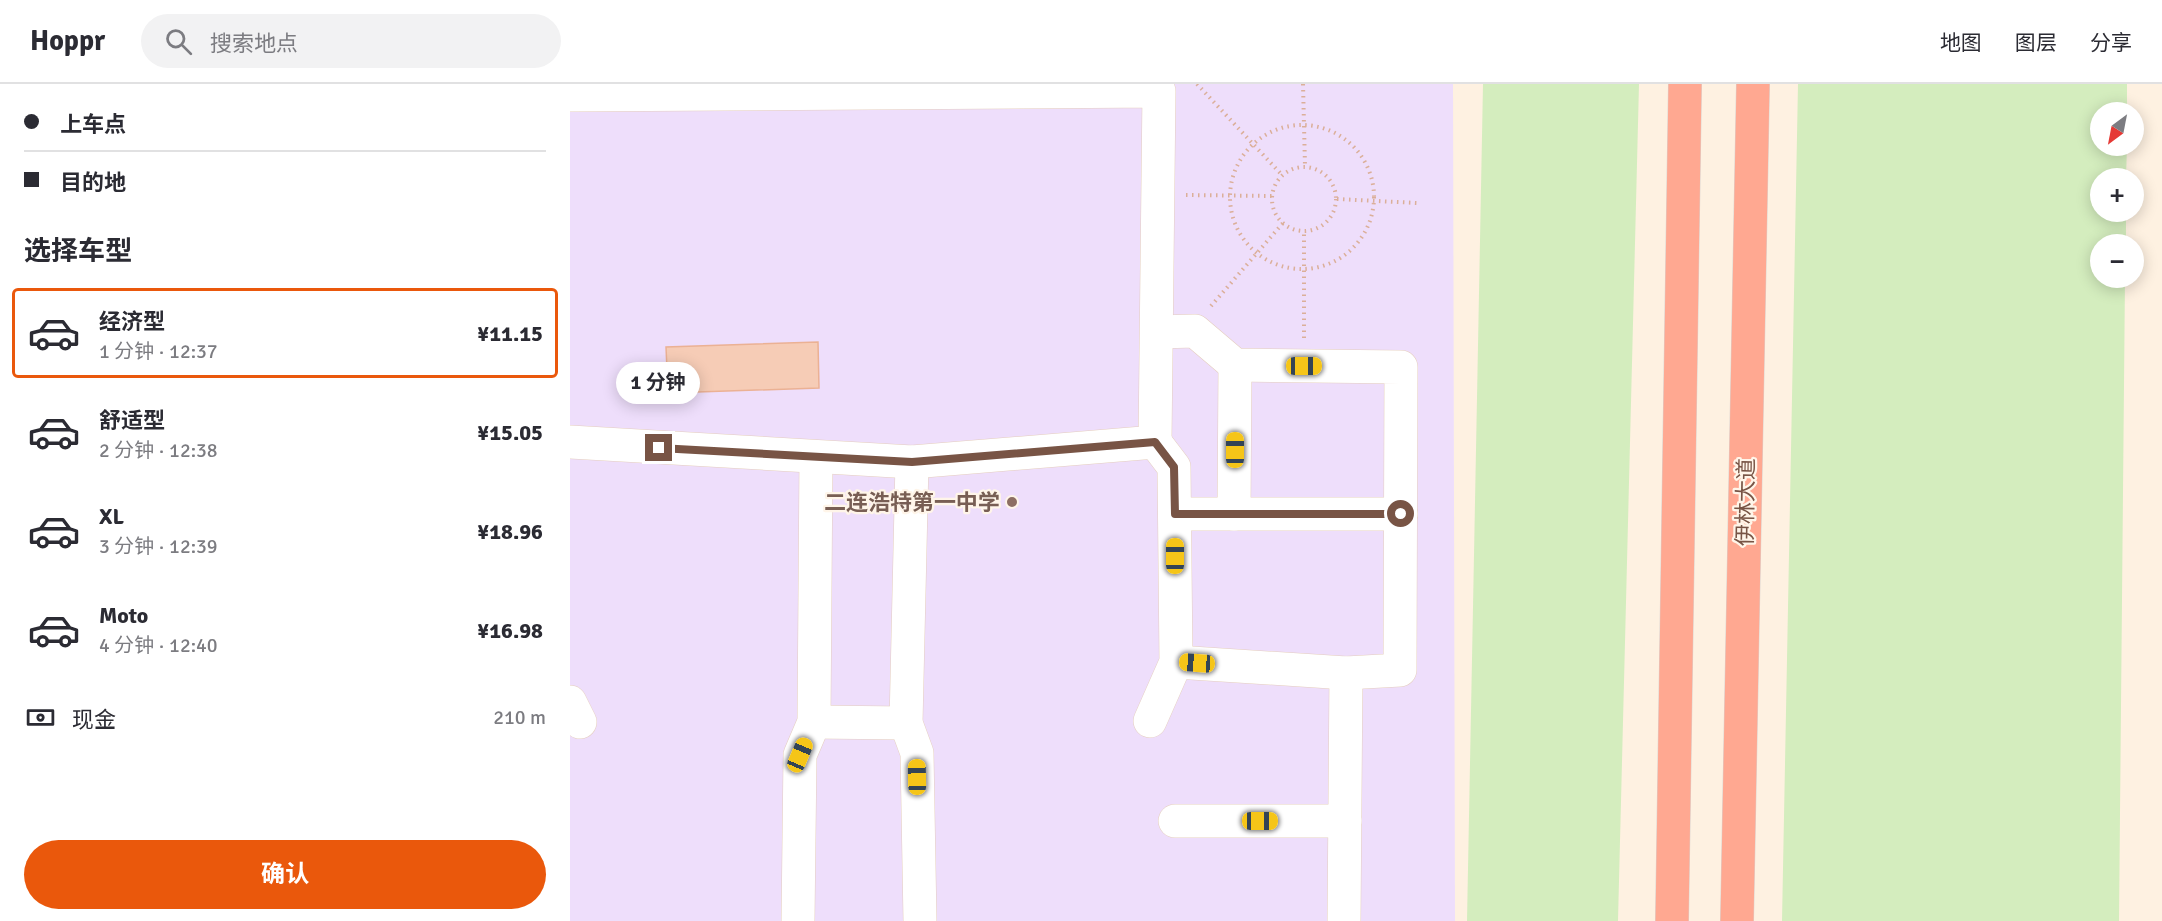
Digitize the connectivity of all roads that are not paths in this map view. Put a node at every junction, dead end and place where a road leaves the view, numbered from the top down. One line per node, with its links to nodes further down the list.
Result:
1 (1684, 84): 24 (highway)
2 (1753, 84): 25 (highway, 伊林大道)
3 (875, 88): 4 (lane); 5 (lane)
4 (570, 95)
5 (1157, 332): 6 (lane); 8 (lane)
6 (1235, 365): 12 (lane); 13 (lane)
7 (570, 442): 9 (lane)
8 (1155, 442): 10 (lane); 11 (lane)
9 (816, 457): 10 (lane); 17 (lane)
10 (912, 462): 18 (lane)
11 (1175, 514): 12 (lane); 14 (lane)
12 (1234, 514): 13 (lane)
13 (1401, 514): 15 (lane)
14 (1176, 662): 15 (lane); 16 (lane)
15 (1346, 673): 20 (lane)
16 (1150, 721)
17 (814, 722): 18 (lane); 21 (lane)
18 (906, 723): 22 (lane)
19 (1175, 820): 20 (lane)
20 (1345, 821): 23 (lane)
21 (798, 921)
22 (920, 921)
23 (1344, 921)
24 (1672, 921)
25 (1737, 921)

